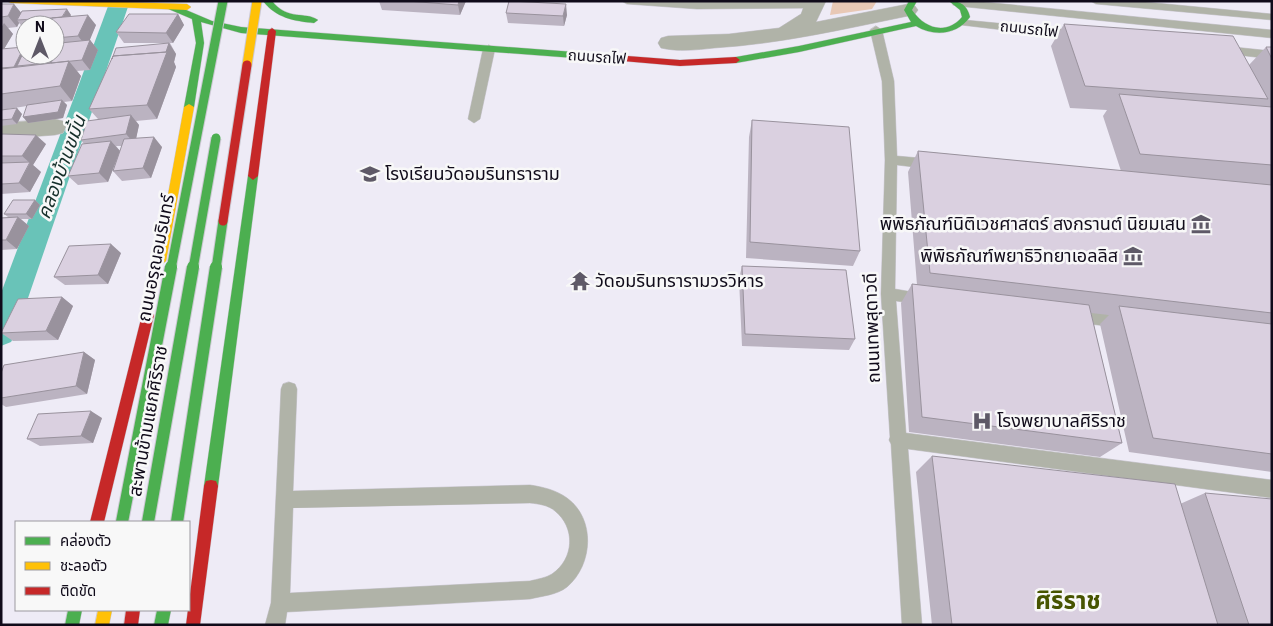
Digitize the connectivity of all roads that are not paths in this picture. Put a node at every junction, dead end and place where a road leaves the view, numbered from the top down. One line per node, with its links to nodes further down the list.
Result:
1 (11, 1): 10 (main road, ถนนรถไฟ)
2 (85, 1): 10 (street)
3 (223, 1): 46 (main road, ถนนอรุณอมรินทร์, bridge)
4 (257, 1): 48 (main road, bridge)
5 (267, 1): 17 (main road)
6 (627, 1): 11 (lane)
7 (1033, 1): 12 (lane, ถนนรถไฟ)
8 (1096, 1): 16 (lane)
9 (955, 2): 12 (lane, ถนนรถไฟ); 18 (main road, ถนนรถไฟ)
10 (57, 3): 13 (main road, ถนนรถไฟ)
11 (816, 3): 21 (street, ถนนรถไฟ)
12 (1004, 8): 22 (lane, ถนนรถไฟ)
13 (202, 11): 15 (main road, ถนนรถไฟ); 20 (main road, ถนนรถไฟ); 35 (main road)
14 (913, 11): 18 (main road, ถนนรถไฟ); 19 (main road, ถนนรถไฟ); 21 (street, ถนนรถไฟ)
15 (238, 13): 20 (main road, ถนนรถไฟ); 24 (main road)
16 (1272, 18)
17 (322, 20)
18 (965, 23): 23 (lane, ถนนรถไฟ)
19 (876, 30): 26 (main road, ถนนรถไฟ); 33 (lane, ถนนเทพสุดาวดี)
20 (272, 32): 26 (main road, ถนนรถไฟ); 58 (main road)
21 (786, 33): 25 (street, ถนนรถไฟ)
22 (1272, 34)
23 (1086, 36)
24 (233, 40)
25 (663, 43)
26 (489, 49): 29 (lane)
27 (1213, 49): 28 (lane)
28 (1272, 55)
29 (474, 119)
30 (54, 127): 32 (street)
31 (217, 129): 47 (main road, สะพานข้ามแยกศิริราช, bridge)
32 (1, 131)
33 (890, 160): 34 (lane); 36 (lane, ถนนเทพสุดาวดี)
34 (939, 165)
35 (156, 283)
36 (888, 294): 37 (lane); 42 (lane, ถนนเทพสุดาวดี)
37 (937, 300)
38 (151, 302): 45 (main road)
39 (1055, 314): 40 (lane)
40 (1134, 323)
41 (289, 390): 44 (lane)
42 (897, 440): 43 (lane); 60 (lane, ถนนเทพสุดาวดี)
43 (1272, 489)
44 (285, 500): 49 (lane); 49 (lane)
45 (97, 521)
46 (122, 521)
47 (148, 521)
48 (177, 521)
49 (280, 602): 59 (lane)
50 (75, 611): 54 (main road)
51 (105, 611): 55 (main road)
52 (133, 611): 56 (main road)
53 (164, 611): 57 (main road)
54 (72, 625)
55 (102, 625)
56 (130, 625)
57 (161, 625)
58 (193, 625)
59 (275, 625)
60 (912, 625)

